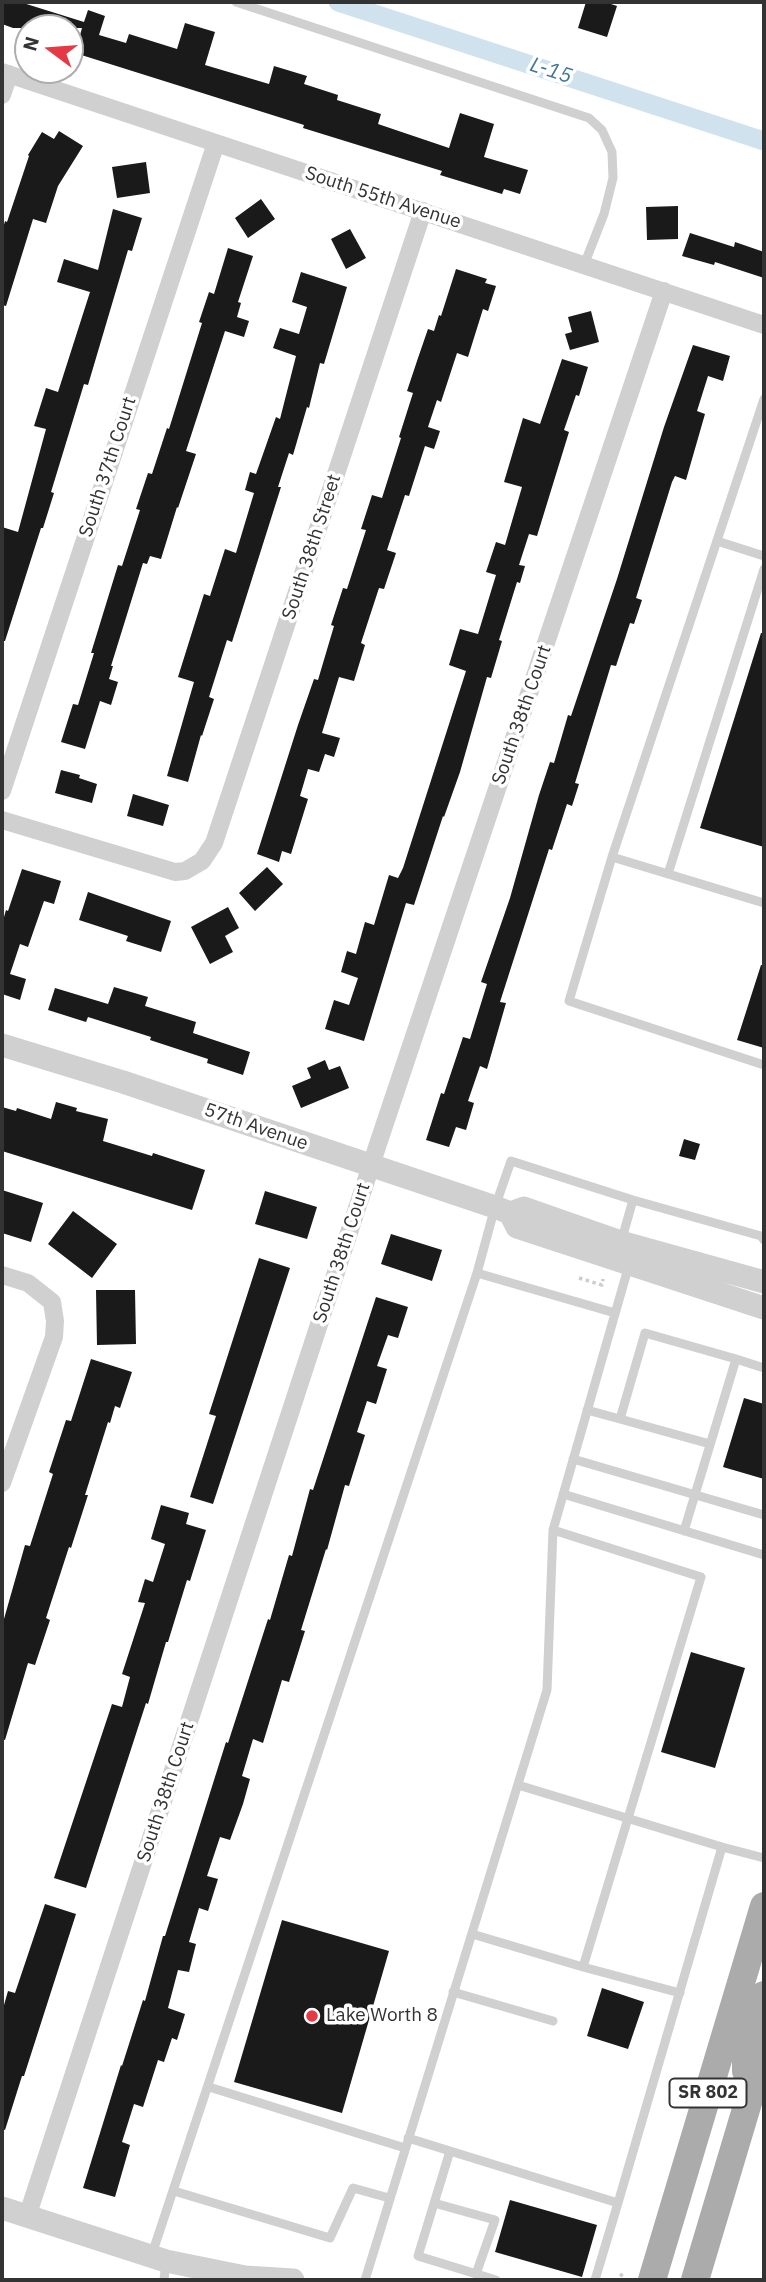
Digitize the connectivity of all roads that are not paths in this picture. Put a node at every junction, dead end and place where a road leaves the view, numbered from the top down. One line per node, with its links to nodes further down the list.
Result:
1 (236, 2): 6 (lane)
2 (5, 73): 3 (street); 4 (street, South 55th Avenue)
3 (2, 95)
4 (216, 143): 5 (street, South 55th Avenue); 15 (street, South 37th Court)
5 (422, 211): 6 (street, South 55th Avenue); 16 (street, South 38th Street)
6 (584, 265): 7 (street, South 55th Avenue)
7 (664, 291): 8 (street, South 55th Avenue); 22 (street, South 38th Court)
8 (764, 324)
9 (764, 399): 10 (lane)
10 (752, 434): 11 (lane); 12 (lane)
11 (764, 439)
12 (717, 541): 13 (lane); 17 (lane)
13 (764, 556)
14 (764, 569): 18 (lane)
15 (2, 791)
16 (2, 820)
17 (612, 857): 18 (lane); 21 (lane)
18 (668, 874): 19 (lane)
19 (764, 903)
20 (2, 1045): 22 (street, 57th Avenue)
21 (764, 1065)
22 (371, 1166): 24 (street, 57th Avenue); 67 (street, South 38th Court)
23 (632, 1200): 24 (lane); 25 (lane); 26 (lane)
24 (502, 1210): 26 (street, 57th Avenue); 27 (street, 57th Avenue); 28 (lane)
25 (764, 1240)
26 (621, 1241): 30 (street, 57th Avenue)
27 (629, 1265): 31 (street, 57th Avenue); 32 (lane)
28 (477, 1273): 32 (lane); 58 (lane)
29 (2, 1275): 39 (street)
30 (764, 1282)
31 (764, 1308)
32 (615, 1313): 35 (lane)
33 (737, 1359): 34 (lane); 36 (lane); 37 (lane)
34 (764, 1368)
35 (587, 1410): 36 (lane); 38 (lane)
36 (620, 1419): 37 (lane)
37 (710, 1444): 41 (lane)
38 (573, 1459): 40 (lane); 41 (lane)
39 (2, 1483)
40 (563, 1494): 43 (lane); 44 (lane)
41 (695, 1495): 42 (lane); 44 (lane)
42 (764, 1515)
43 (553, 1530): 46 (lane); 47 (lane)
44 (684, 1531): 45 (lane)
45 (764, 1555)
46 (518, 1785): 47 (lane); 51 (lane)
47 (629, 1818): 48 (lane); 52 (lane)
48 (723, 1847): 49 (lane); 54 (lane)
49 (764, 1858)
50 (764, 1906): 74 (main road, SR 802)
51 (472, 1934): 52 (lane); 53 (lane)
52 (583, 1967): 54 (lane)
53 (453, 1992): 56 (lane); 60 (lane)
54 (680, 1993): 65 (lane)
55 (764, 1995): 59 (main road)
56 (553, 2021)
57 (764, 2049): 59 (main road, SR 802)
58 (209, 2087): 60 (lane); 62 (lane)
59 (746, 2109): 75 (main road, SR 802)
60 (406, 2143): 61 (lane); 63 (lane)
61 (450, 2151): 64 (lane); 65 (lane)
62 (174, 2191): 63 (lane); 68 (lane)
63 (389, 2198): 71 (lane)
64 (434, 2203): 69 (lane); 69 (lane)
65 (618, 2203): 73 (lane)
66 (2, 2208): 67 (street)
67 (27, 2217): 68 (street)
68 (160, 2266): 70 (street)
69 (476, 2274): 72 (lane)
70 (293, 2280)
71 (365, 2280)
72 (496, 2280)
73 (595, 2280)
74 (652, 2280)
75 (695, 2280)

